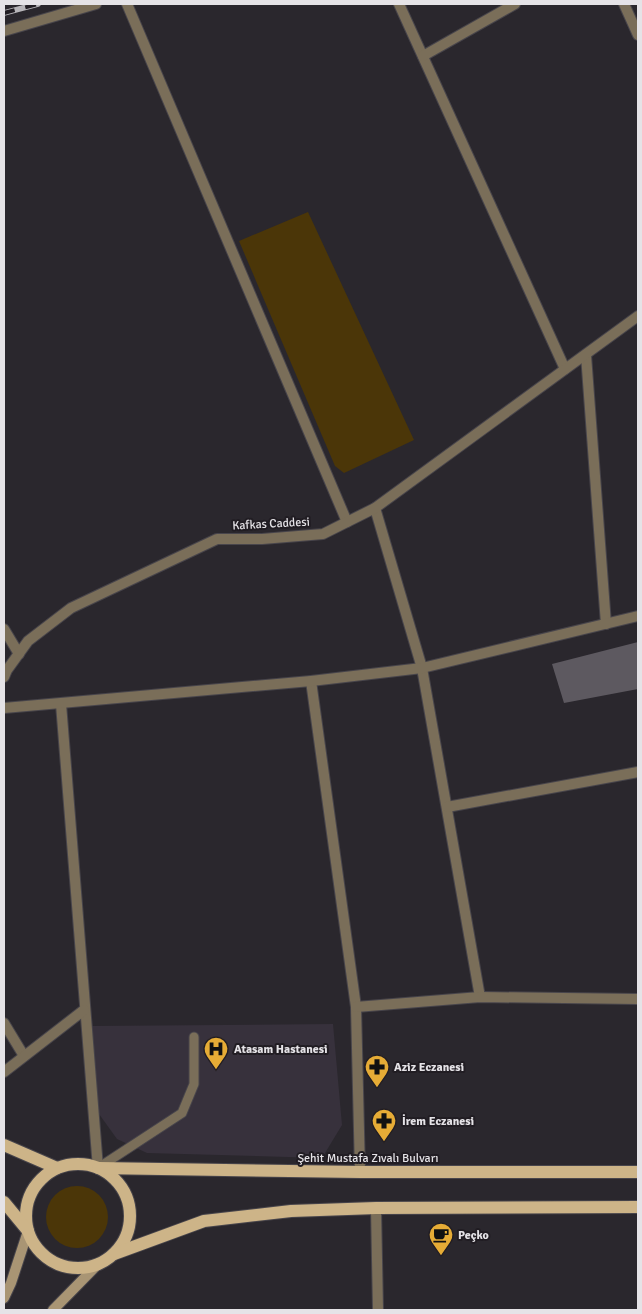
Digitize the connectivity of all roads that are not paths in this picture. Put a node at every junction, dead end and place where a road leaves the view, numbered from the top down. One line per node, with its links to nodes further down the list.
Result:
1 (96, 4): 6 (street)
2 (126, 4): 13 (street)
3 (399, 4): 8 (street)
4 (515, 4): 8 (street)
5 (624, 4): 7 (street)
6 (4, 31)
7 (638, 35)
8 (422, 56): 11 (street)
9 (638, 316): 10 (street, Kafkas Caddesi)
10 (586, 355): 11 (street, Kafkas Caddesi); 15 (street)
11 (565, 370): 12 (street, Kafkas Caddesi)
12 (375, 508): 13 (street, Kafkas Caddesi); 18 (street)
13 (347, 522): 17 (street, Kafkas Caddesi)
14 (638, 616): 15 (street)
15 (606, 624): 18 (street)
16 (4, 629): 17 (street)
17 (19, 654): 19 (street, Kafkas Caddesi)
18 (422, 668): 20 (street); 24 (street)
19 (4, 677)
20 (312, 681): 21 (street); 27 (street)
21 (61, 704): 22 (street); 28 (street)
22 (4, 708)
23 (638, 772): 24 (street)
24 (446, 807): 25 (street)
25 (480, 997): 26 (street); 27 (street)
26 (638, 999)
27 (356, 1007): 36 (street)
28 (84, 1010): 31 (street); 35 (street)
29 (4, 1023): 31 (street)
30 (194, 1037): 35 (lane)
31 (24, 1056): 32 (street)
32 (4, 1072)
33 (4, 1145): 34 (main road)
34 (57, 1168): 35 (main road); 41 (main road)
35 (98, 1168): 36 (main road, Şehit Mustafa Zıvalı Bulvarı); 42 (main road)
36 (360, 1172): 37 (main road, Şehit Mustafa Zıvalı Bulvarı)
37 (638, 1172)
38 (4, 1202): 41 (main road)
39 (638, 1206): 40 (main road)
40 (376, 1208): 42 (main road); 46 (street)
41 (28, 1231): 43 (main road); 44 (main road)
42 (114, 1254): 43 (main road)
43 (99, 1264): 45 (main road)
44 (4, 1298)
45 (53, 1310)
46 (378, 1310)

